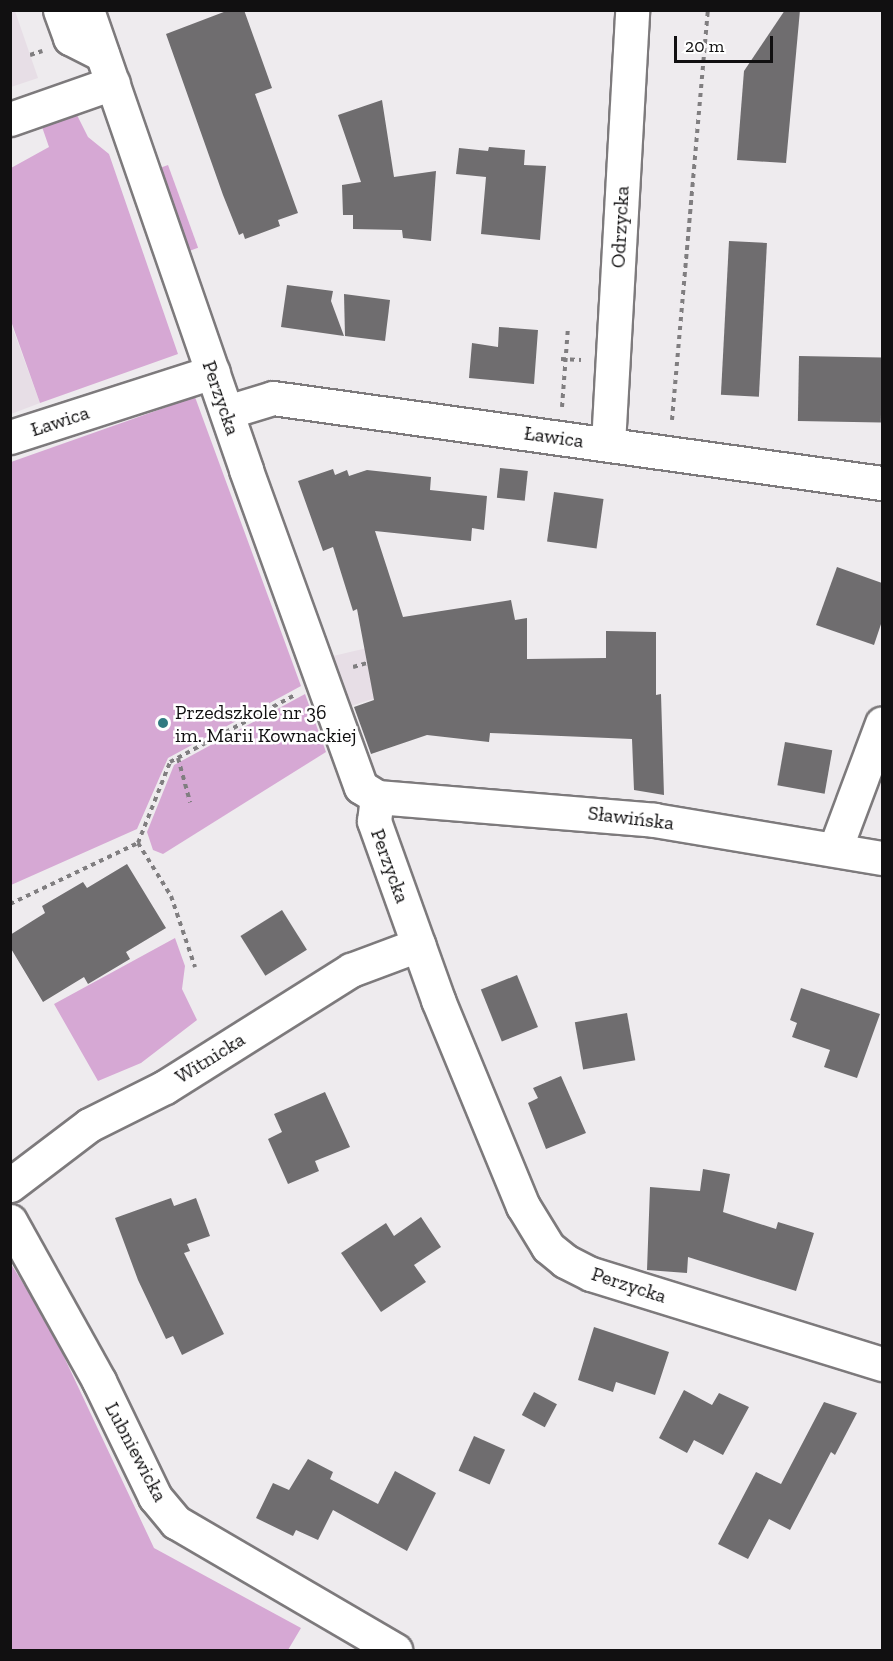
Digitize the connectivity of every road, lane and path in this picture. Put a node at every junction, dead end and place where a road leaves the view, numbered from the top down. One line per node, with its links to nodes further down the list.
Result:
1 (60, 10): 5 (street)
2 (87, 10): 5 (street, Perzycka)
3 (632, 10): 13 (street, Odrzycka)
4 (708, 10): 11 (path)
5 (107, 68): 6 (street); 8 (street, Perzycka)
6 (10, 119)
7 (568, 327): 10 (path)
8 (213, 372): 9 (street, Perzycka); 12 (street, Ławica)
9 (227, 412): 13 (street, Ławica); 18 (street, Perzycka)
10 (561, 419)
11 (671, 433)
12 (10, 437)
13 (608, 444): 14 (street, Ławica)
14 (882, 483)
15 (303, 691): 17 (path)
16 (882, 723): 21 (street)
17 (178, 758): 19 (path); 20 (path)
18 (377, 797): 21 (street, Sławińska); 24 (street, Perzycka)
19 (190, 802)
20 (138, 843): 23 (path); 25 (path)
21 (835, 849): 22 (street, Sławińska)
22 (882, 858)
23 (10, 904)
24 (418, 945): 26 (street, Witnicka); 28 (street, Perzycka)
25 (195, 966)
26 (12, 1180)
27 (10, 1221): 29 (street, Lubniewicka)
28 (882, 1364)
29 (395, 1650)

